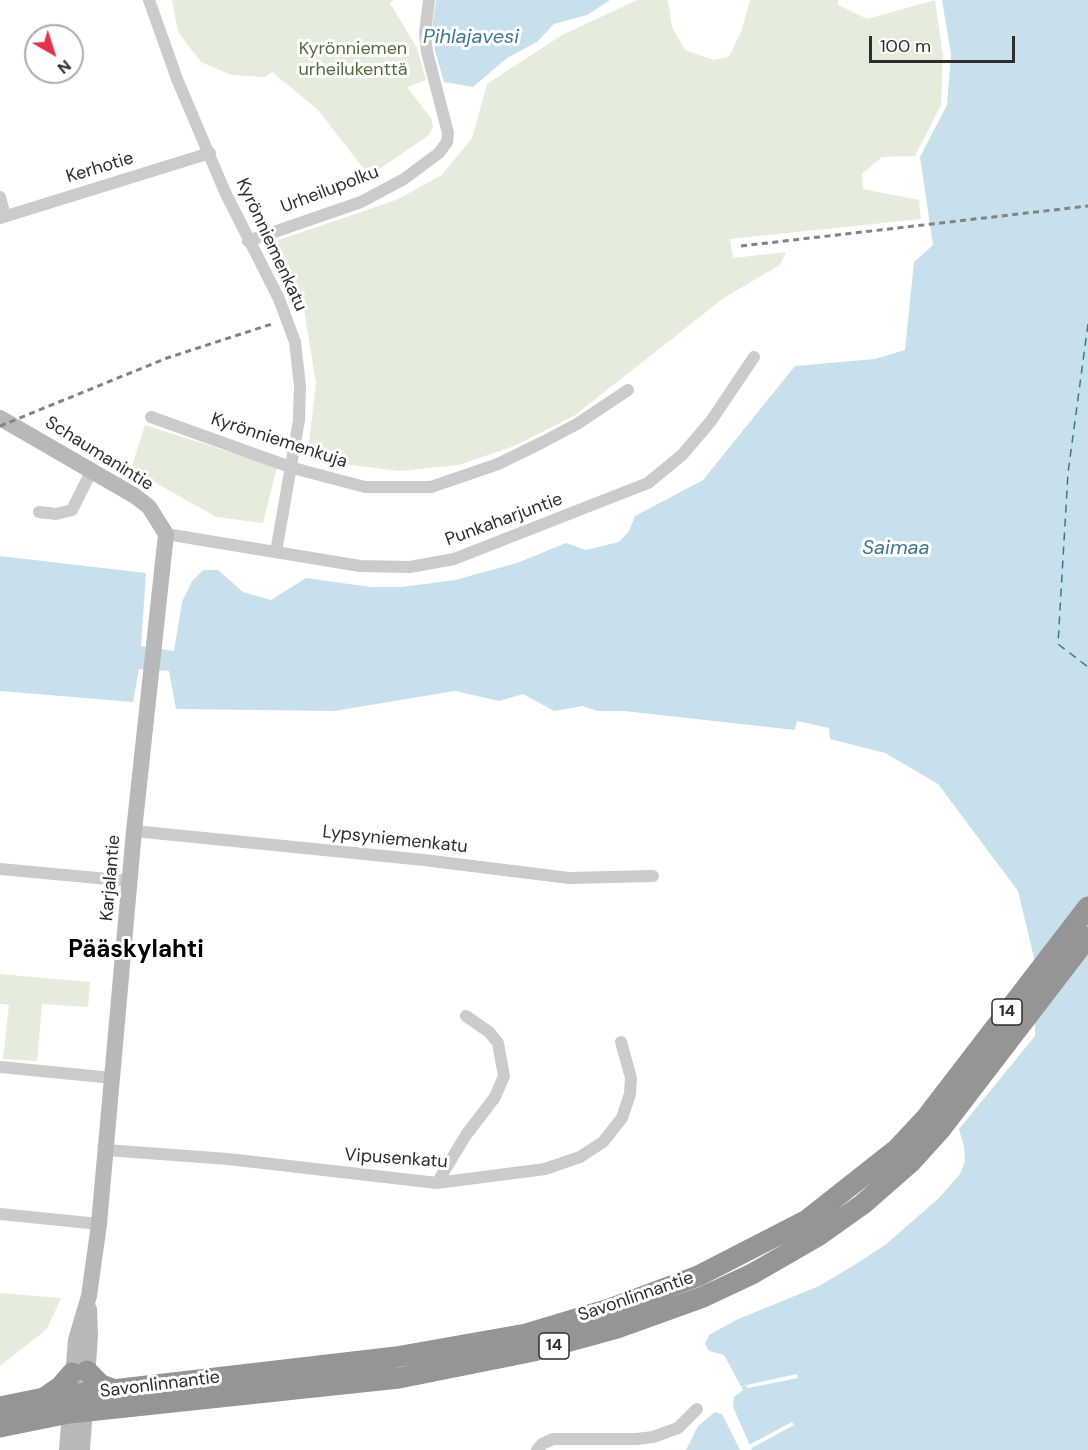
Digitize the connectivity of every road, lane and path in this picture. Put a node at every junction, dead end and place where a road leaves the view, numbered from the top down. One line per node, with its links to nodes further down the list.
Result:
1 (149, 0): 3 (street, Kyrönniemenkatu)
2 (429, 0): 6 (street, Urheilupolku)
3 (210, 153): 5 (street, Kerhotie); 6 (street, Kyrönniemenkatu)
4 (0, 197): 5 (street)
5 (3, 217)
6 (248, 241): 11 (street, Kyrönniemenkatu)
7 (754, 357): 15 (street, Punkaharjuntie)
8 (628, 390): 11 (street, Kyrönniemenkuja)
9 (151, 417): 11 (street, Kyrönniemenkuja)
10 (0, 418): 12 (street, Schaumanintie)
11 (293, 468): 15 (street, Kyrönniemenkatu)
12 (92, 470): 13 (street); 14 (street, Schaumanintie)
13 (39, 512)
14 (166, 534): 15 (street, Punkaharjuntie); 16 (street, Karjalantie)
15 (276, 552)
16 (134, 831): 18 (street, Lypsyniemenkatu); 19 (street, Karjalantie)
17 (0, 869): 19 (street)
18 (653, 876)
19 (130, 881): 25 (street, Karjalantie)
20 (1088, 907): 26 (highway, Savonlinnantie / 14)
21 (1088, 937): 26 (highway, Savonlinnantie / 14)
22 (466, 1016): 28 (street)
23 (621, 1042): 28 (street, Vipusenkatu)
24 (0, 1067): 25 (street)
25 (112, 1078): 27 (street, Karjalantie)
26 (933, 1124): 33 (highway, Savonlinnantie / 14)
27 (106, 1150): 28 (street, Vipusenkatu); 30 (street, Karjalantie)
28 (437, 1183)
29 (0, 1214): 30 (street)
30 (99, 1224): 31 (street, Karjalantie)
31 (80, 1372): 32 (highway); 33 (highway); 36 (street, Karjalantie)
32 (44, 1398): 34 (highway, Savonlinnantie / 14); 36 (highway, Savonlinnantie / 14)
33 (112, 1399): 36 (highway, Savonlinnantie / 14)
34 (0, 1407)
35 (697, 1409): 39 (street)
36 (79, 1415): 37 (highway, Savonlinnantie / 14); 38 (street, Karjalantie)
37 (0, 1427)
38 (67, 1450)
39 (537, 1450)

